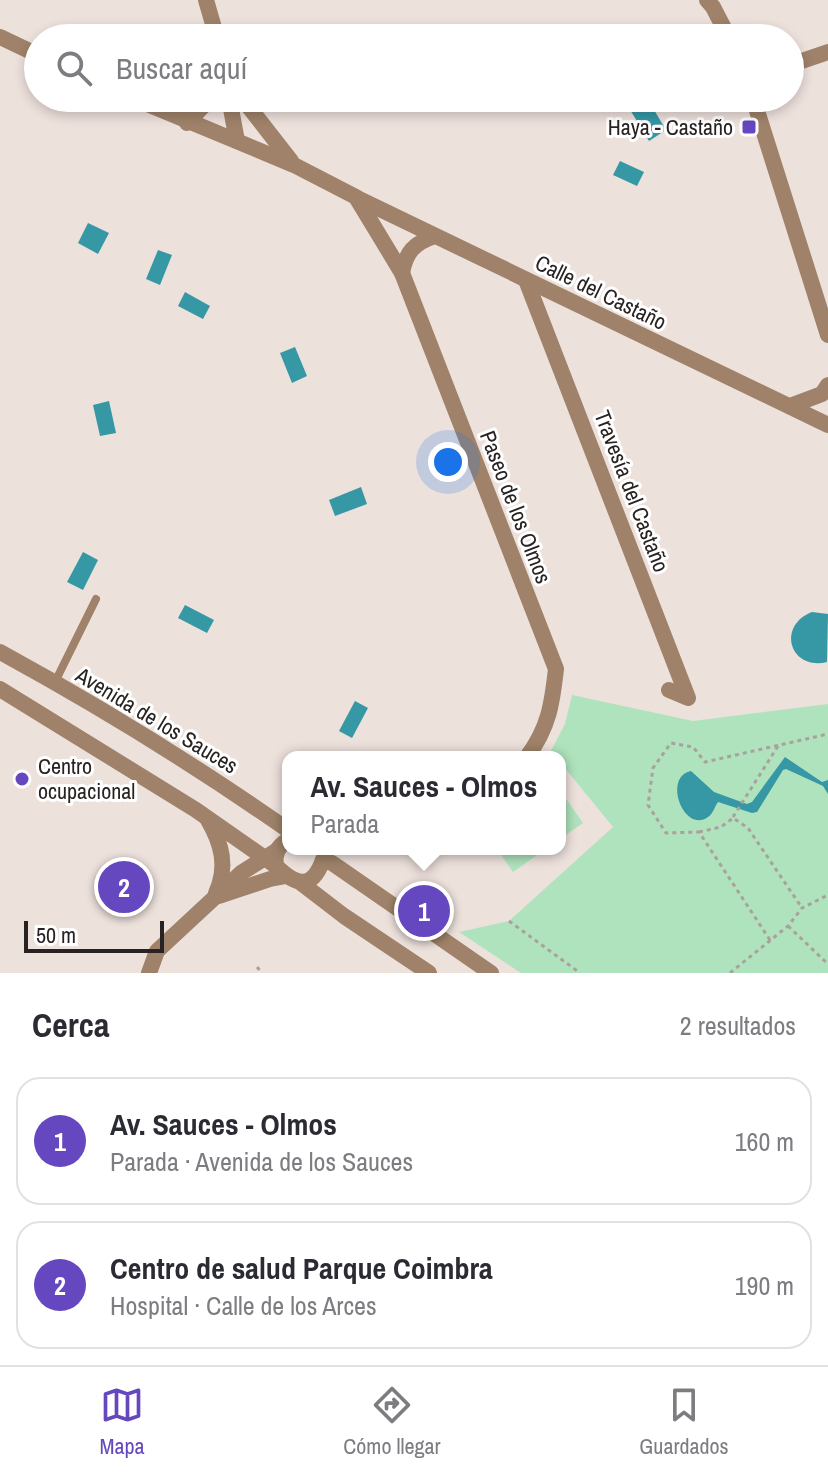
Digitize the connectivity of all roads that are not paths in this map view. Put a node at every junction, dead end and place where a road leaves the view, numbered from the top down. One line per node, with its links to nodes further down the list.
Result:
1 (206, 0): 3 (street)
2 (707, 0): 4 (street)
3 (213, 24)
4 (722, 24)
5 (0, 37): 6 (street)
6 (24, 48)
7 (828, 52): 8 (street)
8 (804, 60)
9 (163, 112): 14 (street)
10 (198, 112): 14 (street)
11 (232, 112): 15 (street)
12 (253, 112): 16 (street)
13 (757, 112): 21 (street)
14 (187, 123): 15 (street)
15 (237, 141): 16 (street)
16 (294, 165): 17 (street)
17 (356, 197): 18 (street, Calle del Castaño); 19 (street, Paseo de los Olmos)
18 (435, 236): 19 (street); 20 (street, Calle del Castaño)
19 (402, 273): 30 (street, Paseo de los Olmos)
20 (526, 280): 23 (street, Calle del Castaño); 29 (street, Travesía del Castaño)
21 (828, 335)
22 (828, 385): 23 (street)
23 (790, 406): 24 (street, Calle del Castaño)
24 (828, 425)
25 (96, 599): 27 (lane)
26 (0, 652): 27 (street, Avenida de los Sauces)
27 (55, 683): 32 (street, Avenida de los Sauces)
28 (0, 689): 31 (street)
29 (669, 690)
30 (531, 751)
31 (207, 817): 35 (street); 36 (street)
32 (282, 826)
33 (323, 855): 35 (street)
34 (326, 855): 39 (street)
35 (282, 863): 36 (street); 36 (street); 38 (street)
36 (214, 898): 37 (street)
37 (149, 973)
38 (429, 973)
39 (491, 973)

